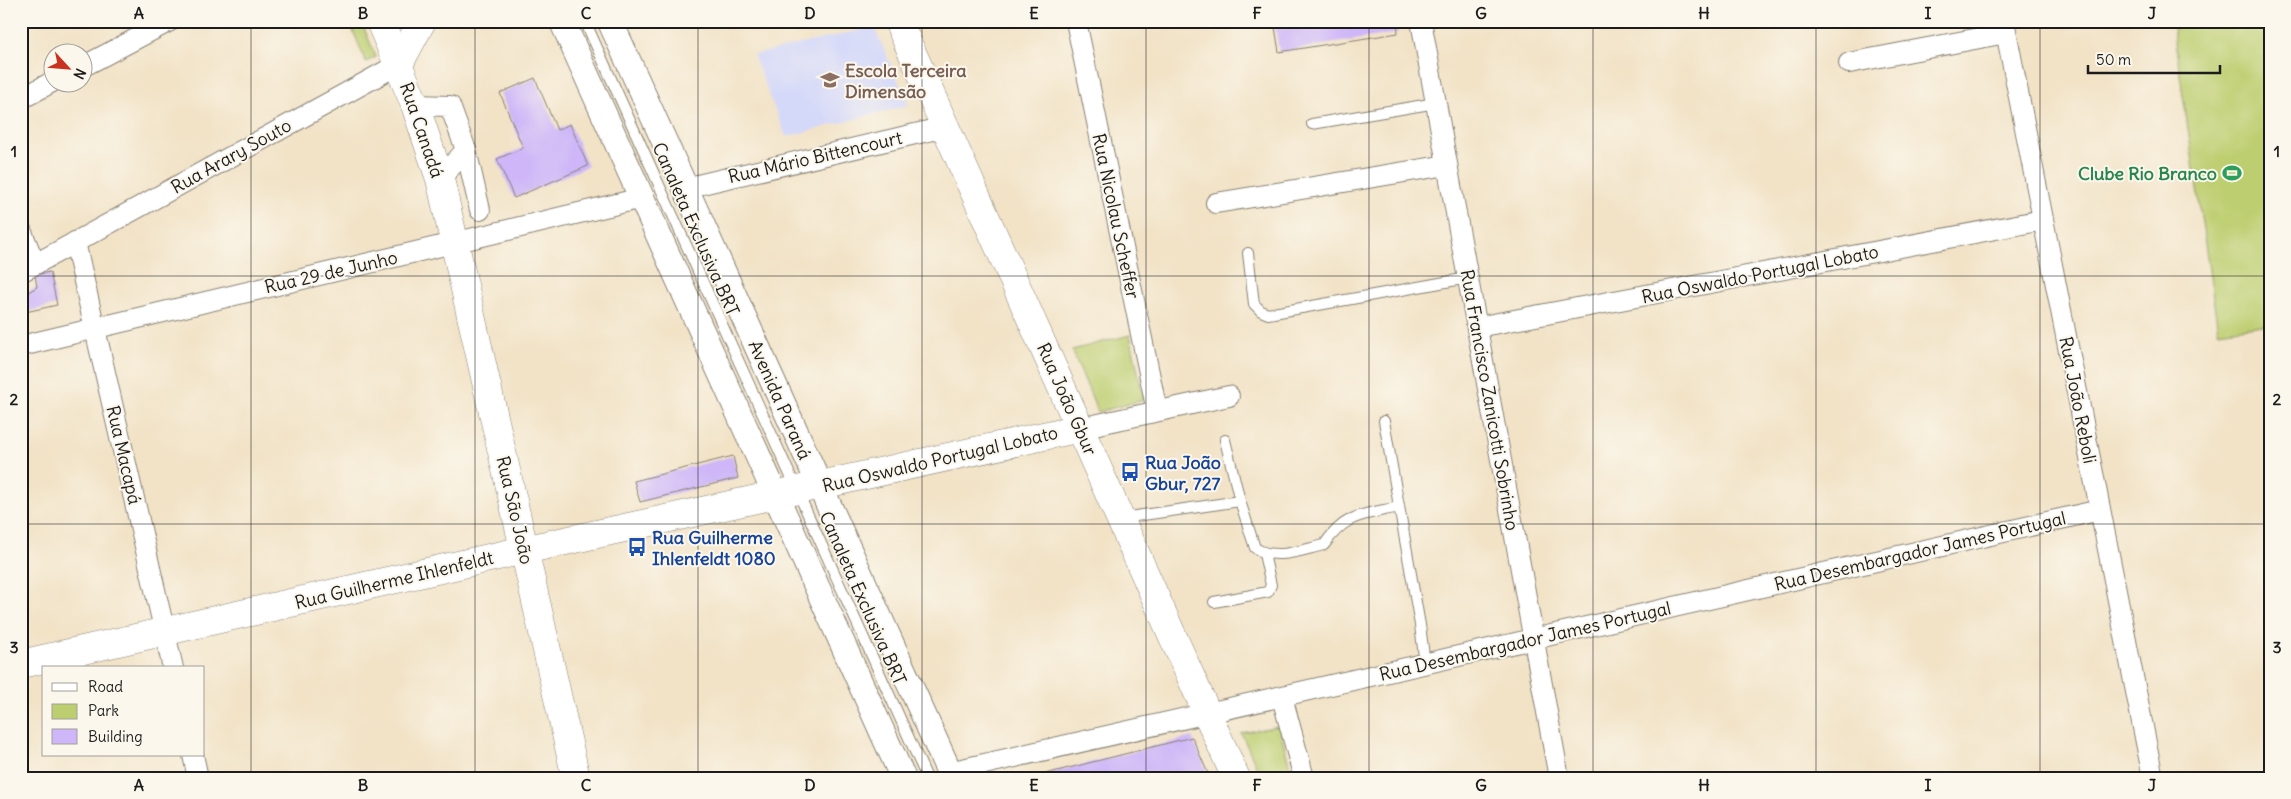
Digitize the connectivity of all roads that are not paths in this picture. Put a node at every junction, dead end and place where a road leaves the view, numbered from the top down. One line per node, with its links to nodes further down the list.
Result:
1 (170, 21): 11 (street)
2 (380, 21): 13 (main road, Rua Canadá)
3 (422, 21): 13 (main road)
4 (562, 21): 24 (street, Avenida Paraná)
5 (585, 21): 42 (lane, Canaleta Exclusiva BRT)
6 (610, 21): 23 (street, Avenida Paraná)
7 (898, 21): 19 (main road, Rua João Gbur)
8 (1076, 21): 38 (street, Rua Nicolau Scheffer)
9 (1421, 21): 16 (street, Rua Francisco Zanicotti Sobrinho)
10 (2005, 27): 12 (street); 27 (street, Rua João Reboli)
11 (92, 62)
12 (1849, 63)
13 (399, 64): 17 (main road, Rua Canadá); 29 (street, Rua Arary Souto)
14 (42, 87): 15 (street)
15 (21, 99)
16 (1436, 103): 18 (lane); 21 (street, Rua Francisco Zanicotti Sobrinho)
17 (415, 105): 20 (street); 22 (main road, Rua Canadá)
18 (1312, 124)
19 (946, 126): 23 (street, Rua Mário Bittencourt); 40 (main road, Rua João Gbur)
20 (466, 150): 22 (street); 26 (street)
21 (1447, 165): 25 (street); 33 (street, Rua Francisco Zanicotti Sobrinho)
22 (440, 179): 30 (main road, Rua Canadá)
23 (685, 188): 42 (street, Avenida Paraná)
24 (642, 198): 30 (street, Rua 29 de Junho); 42 (street, Avenida Paraná)
25 (1216, 203)
26 (480, 210)
27 (2043, 220): 34 (street, Rua Oswaldo Portugal Lobato); 45 (street, Rua João Reboli)
28 (21, 230): 32 (street)
29 (75, 242): 32 (street, Rua Arary Souto); 35 (street, Rua Macapá)
30 (455, 243): 35 (street, Rua 29 de Junho); 47 (main road, Rua São João)
31 (1248, 253): 33 (lane)
32 (28, 268)
33 (1468, 278): 34 (street, Rua Francisco Zanicotti Sobrinho)
34 (1477, 328): 51 (street, Rua Francisco Zanicotti Sobrinho)
35 (95, 329): 36 (street, Rua 29 de Junho); 50 (street, Rua Macapá)
36 (21, 346)
37 (1229, 396): 38 (street, Rua Oswaldo Portugal Lobato)
38 (1157, 411): 40 (street, Rua Oswaldo Portugal Lobato)
39 (1384, 421): 44 (lane)
40 (1080, 428): 42 (main road, Rua Oswaldo Portugal Lobato); 46 (main road, Rua João Gbur)
41 (1225, 440): 43 (lane)
42 (797, 491): 47 (main road, Rua Guilherme Ihlenfeldt); 58 (street, Avenida Paraná); 61 (street, Avenida Paraná)
43 (1240, 501): 46 (lane); 48 (lane)
44 (1398, 507): 48 (lane); 53 (lane)
45 (2100, 510): 51 (street, Rua Desembargador James Portugal); 65 (street, Rua João Reboli)
46 (1121, 518): 56 (main road, Rua João Gbur)
47 (524, 550): 50 (main road, Rua Guilherme Ihlenfeldt); 60 (main road, Rua São João)
48 (1264, 554): 49 (lane)
49 (1214, 602)
50 (165, 632): 52 (main road, Rua Guilherme Ihlenfeldt); 54 (street, Rua Macapá)
51 (1534, 639): 53 (street, Rua Desembargador James Portugal); 64 (street, Rua Francisco Zanicotti Sobrinho)
52 (21, 664)
53 (1425, 664): 55 (street, Rua Desembargador James Portugal)
54 (173, 666)
55 (1282, 696): 56 (street, Rua Desembargador James Portugal); 63 (street)
56 (1208, 713): 58 (street, Rua Desembargador James Portugal); 62 (main road, Rua João Gbur)
57 (193, 756): 59 (street)
58 (942, 776)
59 (198, 778)
60 (576, 778)
61 (903, 778)
62 (1236, 778)
63 (1304, 778)
64 (1559, 778)
65 (2153, 778)

